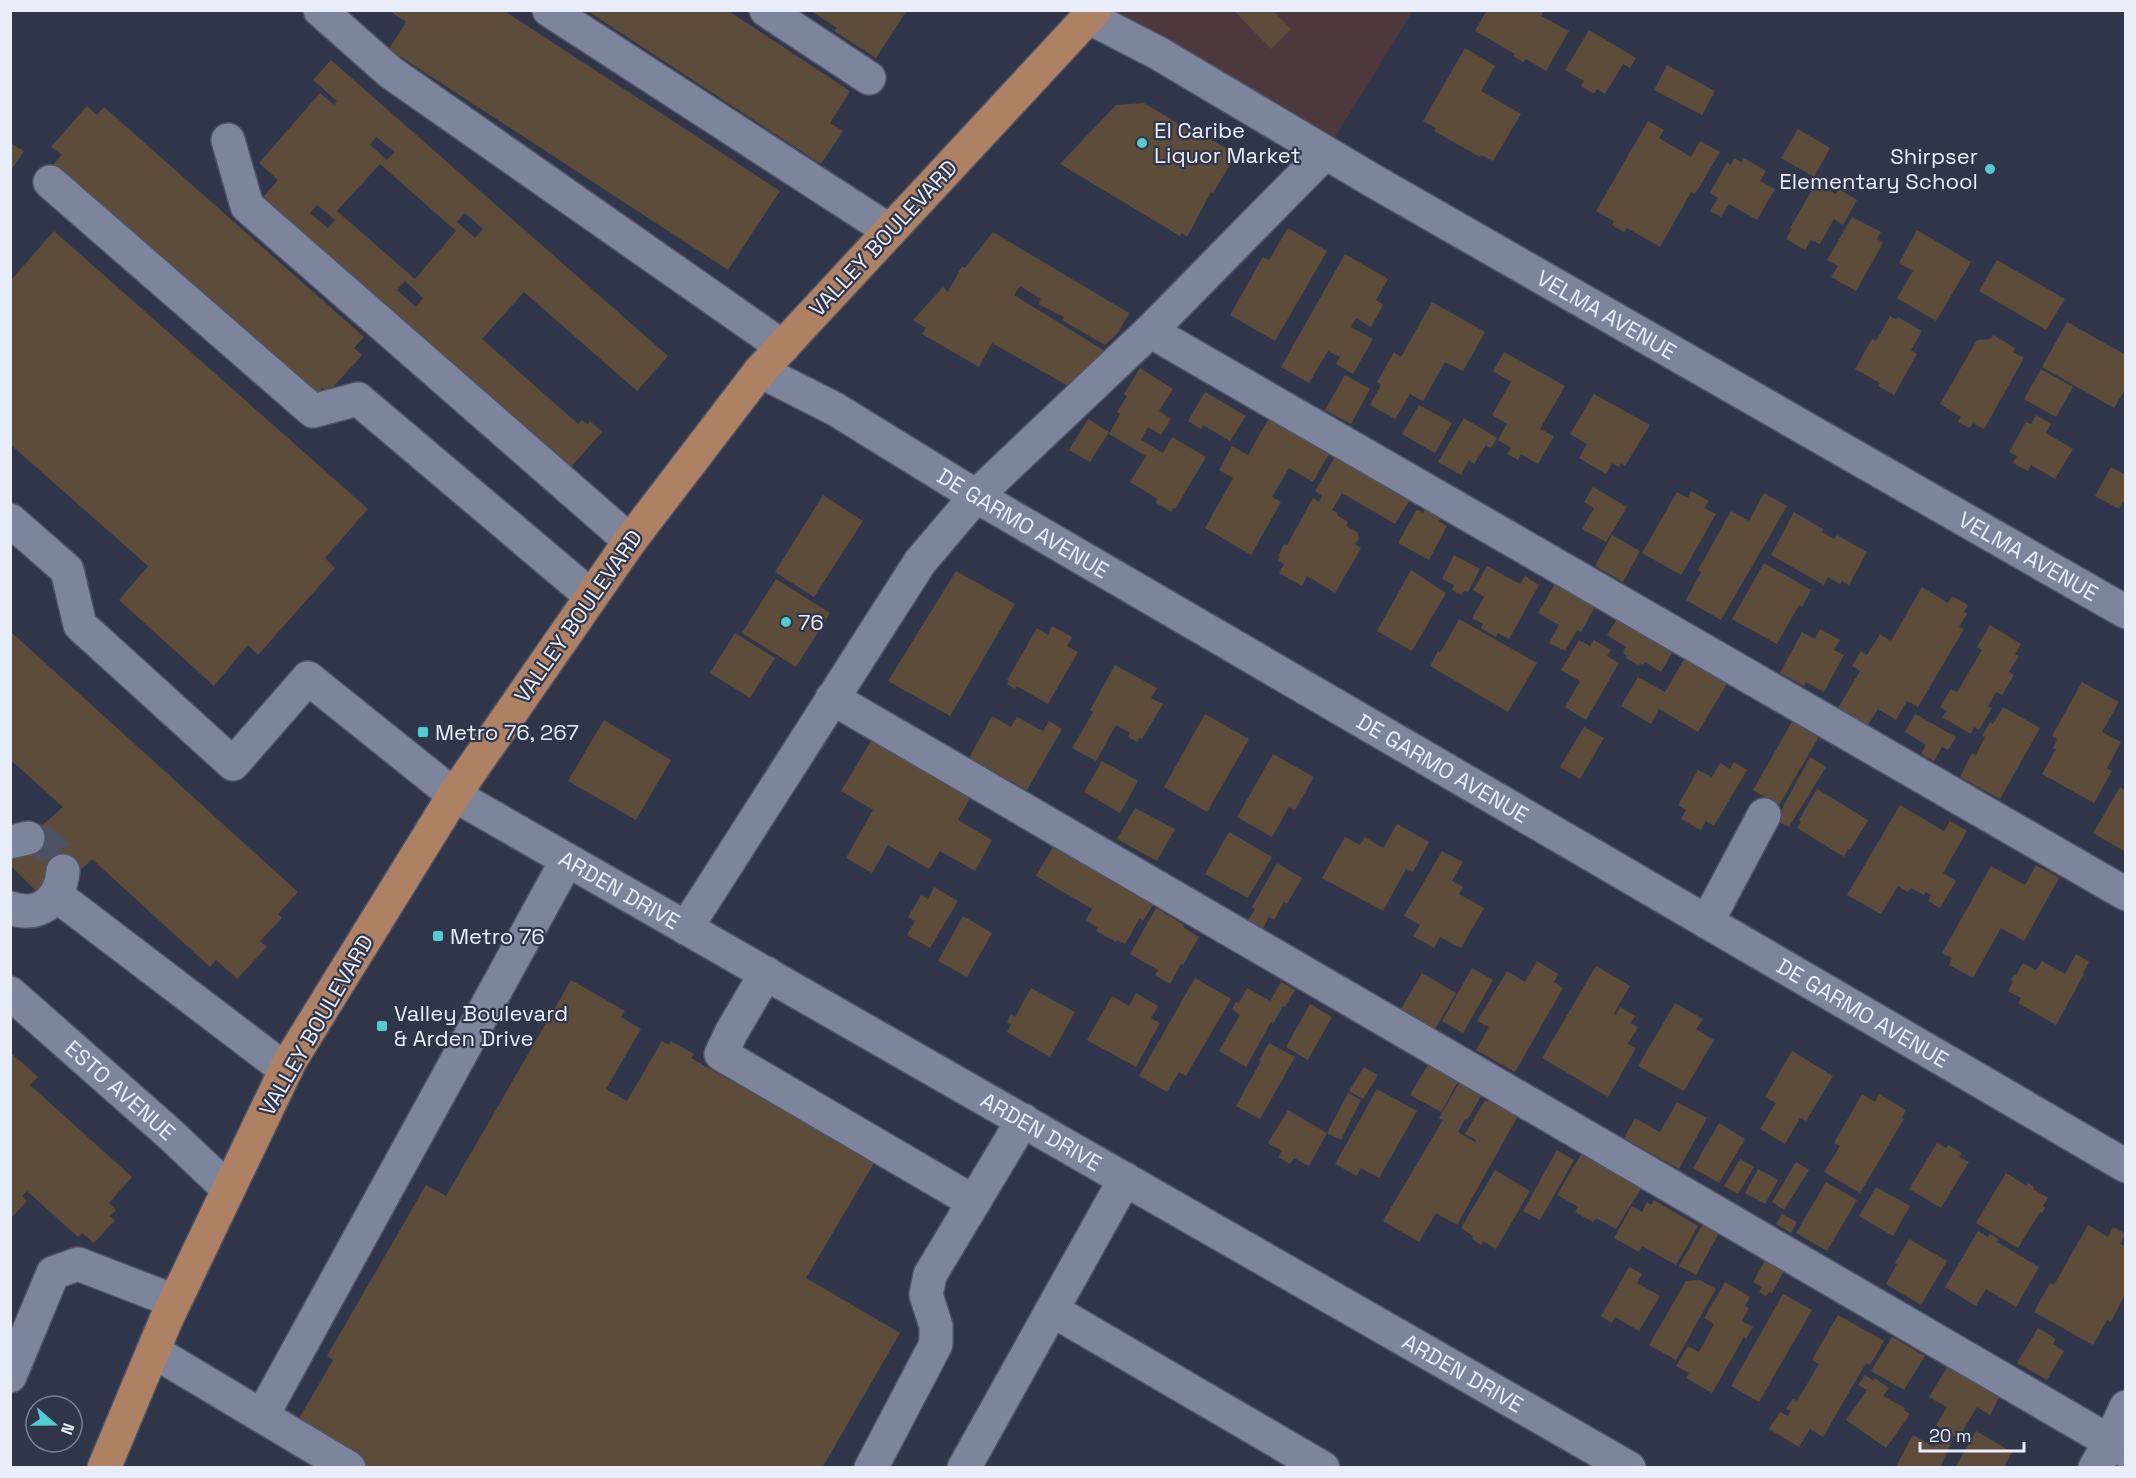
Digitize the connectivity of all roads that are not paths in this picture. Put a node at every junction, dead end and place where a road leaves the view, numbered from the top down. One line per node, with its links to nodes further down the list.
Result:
1 (320, 10): 11 (street)
2 (549, 10): 9 (street)
3 (766, 10): 5 (street)
4 (1092, 14): 7 (street, VELMA AVENUE); 9 (main road, VALLEY BOULEVARD)
5 (869, 78)
6 (228, 140): 15 (street)
7 (1325, 153): 10 (street); 17 (street, VELMA AVENUE)
8 (50, 183): 16 (street)
9 (890, 231): 11 (main road, VALLEY BOULEVARD)
10 (1150, 331): 13 (street); 22 (street)
11 (783, 347): 12 (main road, VALLEY BOULEVARD)
12 (760, 371): 13 (street, DE GARMO AVENUE); 15 (main road, VALLEY BOULEVARD)
13 (976, 496): 18 (street); 24 (street, DE GARMO AVENUE)
14 (10, 520): 19 (street, ARDEN DRIVE)
15 (630, 541): 16 (main road, VALLEY BOULEVARD)
16 (591, 596): 19 (main road, VALLEY BOULEVARD)
17 (2126, 612)
18 (832, 698): 25 (street); 40 (street)
19 (454, 795): 21 (street, ARDEN DRIVE); 28 (main road, VALLEY BOULEVARD)
20 (1764, 815): 24 (street)
21 (567, 860): 25 (street, ARDEN DRIVE); 39 (street)
22 (2126, 894)
23 (10, 908): 28 (street)
24 (1707, 922): 30 (street, DE GARMO AVENUE)
25 (686, 928): 26 (street, ARDEN DRIVE)
26 (766, 973): 29 (street, ARDEN DRIVE); 33 (street)
27 (10, 993): 32 (street, ESTO AVENUE)
28 (286, 1070): 32 (main road, VALLEY BOULEVARD)
29 (1023, 1120): 31 (street, ARDEN DRIVE); 33 (street)
30 (2126, 1166)
31 (1125, 1179): 35 (street); 46 (street, ARDEN DRIVE)
32 (228, 1189): 34 (main road, VALLEY BOULEVARD)
33 (974, 1203): 43 (street)
34 (174, 1301): 36 (main road, VALLEY BOULEVARD); 37 (street)
35 (1052, 1310): 44 (street); 45 (street)
36 (153, 1351): 39 (street); 41 (main road, VALLEY BOULEVARD)
37 (10, 1376)
38 (2126, 1407): 40 (street)
39 (262, 1416): 42 (street)
40 (2110, 1453)
41 (104, 1467)
42 (349, 1467)
43 (871, 1467)
44 (964, 1467)
45 (1323, 1467)
46 (1629, 1467)

